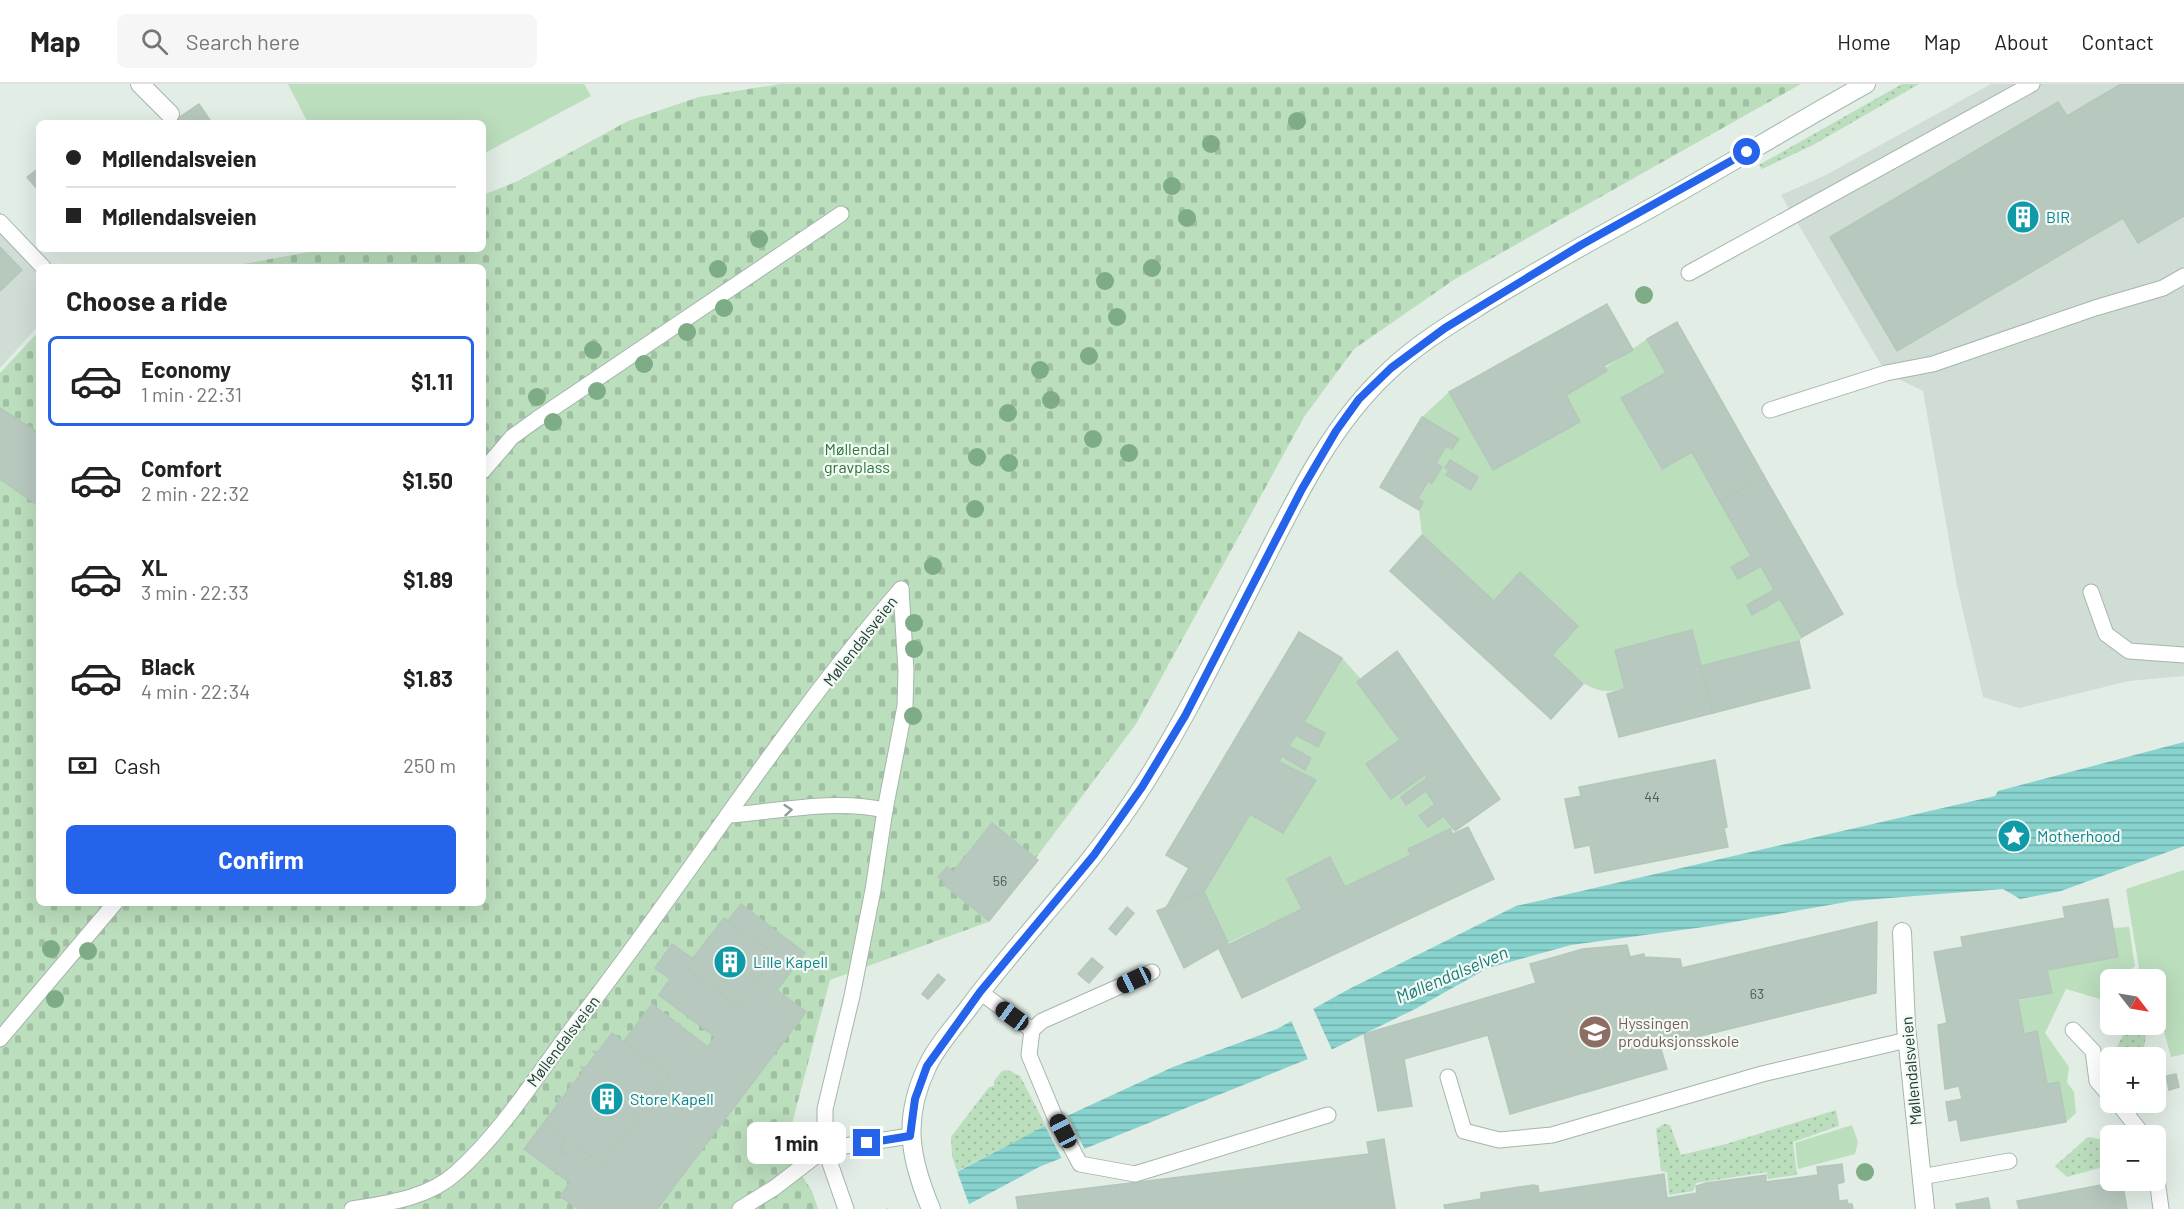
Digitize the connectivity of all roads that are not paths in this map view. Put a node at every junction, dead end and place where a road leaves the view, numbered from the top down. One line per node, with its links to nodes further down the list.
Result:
1 (140, 84): 4 (street)
2 (1866, 84): 19 (street)
3 (2032, 84): 8 (lane)
4 (170, 114)
5 (841, 214): 11 (lane)
6 (0, 222): 7 (lane)
7 (40, 264)
8 (1689, 273)
9 (2184, 276): 10 (lane)
10 (1770, 410)
11 (486, 467)
12 (2091, 592): 13 (lane)
13 (2184, 655)
14 (885, 810): 15 (lane, one-way to 14); 15 (lane, Møllendalsveien); 30 (lane, Møllendalsveien)
15 (730, 815): 34 (lane, Møllendalsveien)
16 (112, 906): 22 (lane)
17 (1902, 932): 23 (street, Møllendalsveien)
18 (1152, 972): 20 (lane)
19 (980, 992): 20 (lane); 29 (street)
20 (1032, 1030): 27 (lane)
21 (2073, 1030): 25 (lane)
22 (0, 1039)
23 (1907, 1040): 24 (lane); 32 (street, Møllendalsveien)
24 (1448, 1077)
25 (2100, 1084)
26 (2126, 1113): 28 (lane)
27 (1328, 1115)
28 (2135, 1125)
29 (910, 1136): 30 (lane); 37 (street)
30 (825, 1149): 35 (lane); 36 (lane, Møllendalsveien)
31 (2009, 1161): 32 (lane)
32 (1921, 1177): 38 (street, Møllendalsveien)
33 (2159, 1191): 39 (lane)
34 (352, 1209)
35 (740, 1209)
36 (846, 1209)
37 (932, 1209)
38 (1924, 1209)
39 (2161, 1209)

